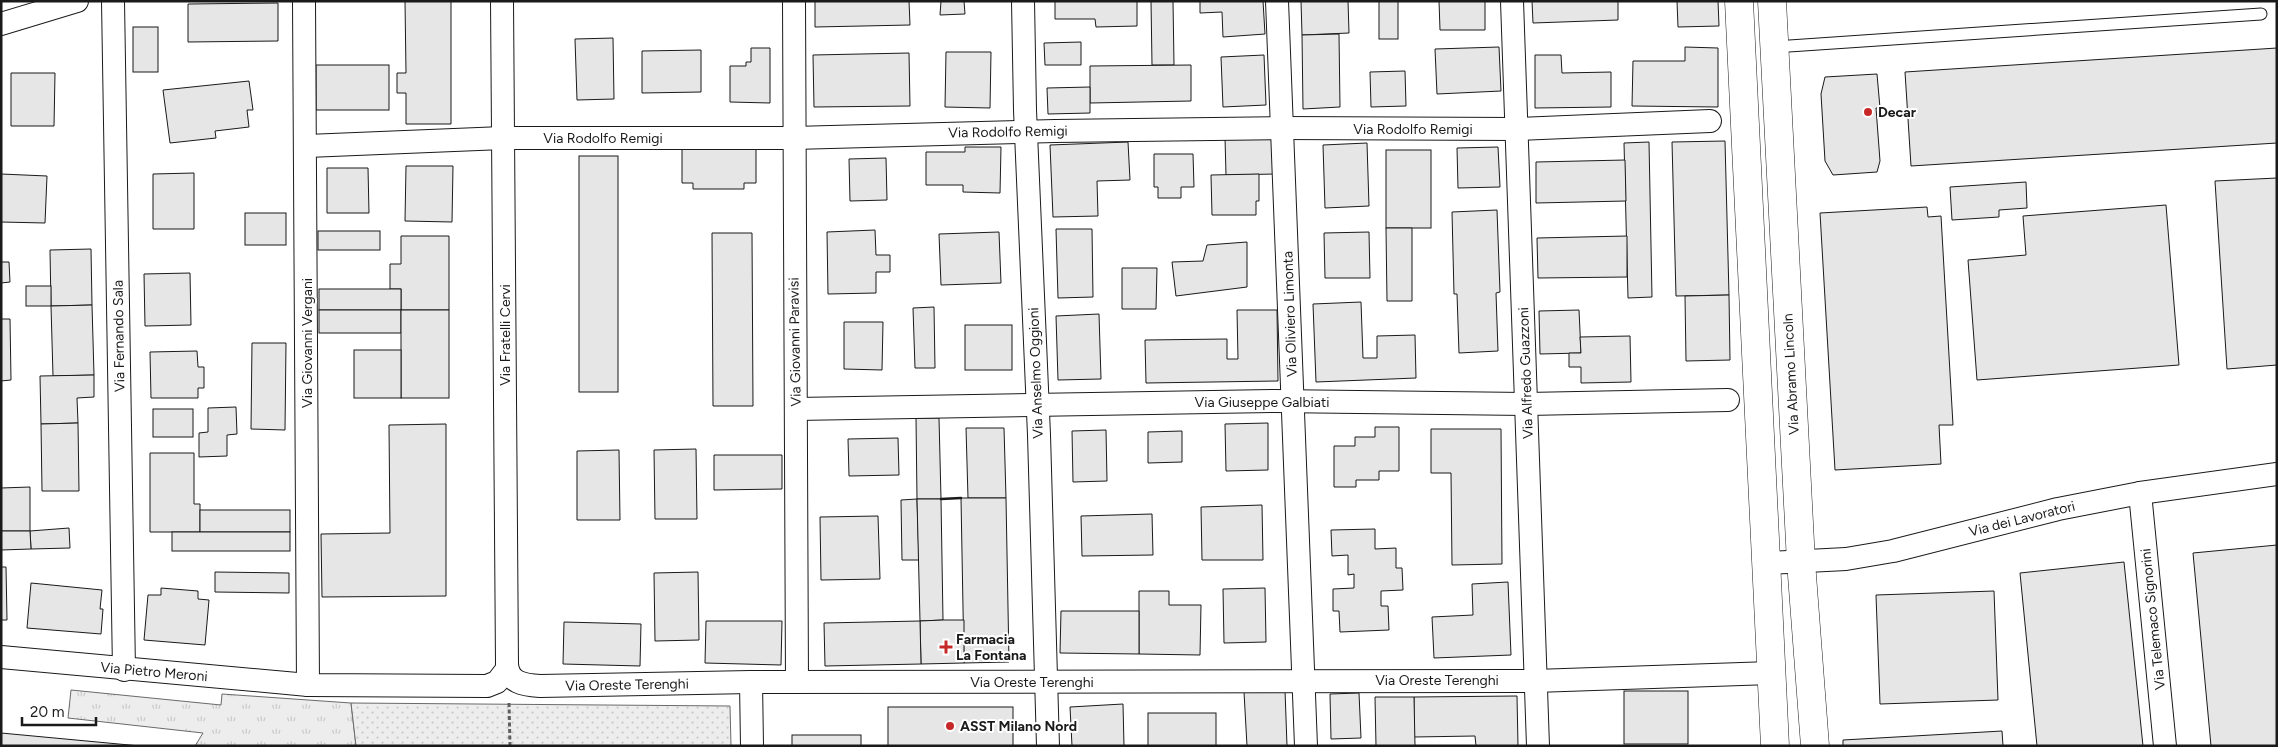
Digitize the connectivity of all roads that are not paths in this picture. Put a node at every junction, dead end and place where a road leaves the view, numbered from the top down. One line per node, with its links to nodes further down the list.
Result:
1 (77, 1): 12 (street)
2 (113, 1): 32 (street, Via Fernando Sala)
3 (304, 1): 20 (street, Via Giovanni Vergani)
4 (502, 1): 18 (street, Via Fratelli Cervi)
5 (794, 1): 19 (street, Via Giovanni Paravisi)
6 (1023, 1): 17 (street, Via Anselmo Oggioni)
7 (1277, 1): 15 (street, Via Oliviero Limonta)
8 (1512, 1): 16 (street, Via Alfredo Guazzoni)
9 (1739, 1): 29 (main road)
10 (1772, 1): 13 (main road, Via Abramo Lincoln)
11 (2261, 14): 13 (lane)
12 (1, 24)
13 (1774, 47): 28 (main road, Via Abramo Lincoln)
14 (1710, 120): 16 (street, Via Rodolfo Remigi)
15 (1282, 128): 16 (street, Via Rodolfo Remigi); 17 (street, Via Rodolfo Remigi); 22 (street, Via Oliviero Limonta)
16 (1516, 129): 23 (street, Via Alfredo Guazzoni)
17 (1026, 132): 19 (street, Via Rodolfo Remigi); 24 (street, Via Anselmo Oggioni)
18 (504, 138): 19 (street, Via Rodolfo Remigi); 20 (street, Via Rodolfo Remigi); 31 (street, Via Fratelli Cervi)
19 (793, 138): 25 (street, Via Giovanni Paravisi)
20 (306, 146): 39 (street, Via Giovanni Vergani)
21 (1728, 400): 23 (street, Via Giuseppe Galbiati)
22 (1293, 401): 23 (street, Via Giuseppe Galbiati); 24 (street, Via Giuseppe Galbiati); 34 (street, Via Oliviero Limonta)
23 (1527, 404): 35 (street, Via Alfredo Guazzoni)
24 (1038, 405): 25 (street, Via Giuseppe Galbiati); 38 (street, Via Anselmo Oggioni)
25 (796, 409): 37 (street, Via Giovanni Paravisi)
26 (2277, 474): 27 (street, Via dei Lavoratori)
27 (2140, 493): 28 (street, Via dei Lavoratori); 47 (street, Via Telemaco Signorini)
28 (1801, 562): 29 (street, Via dei Lavoratori); 46 (main road, Via Abramo Lincoln)
29 (1767, 563): 33 (main road)
30 (1, 657): 32 (street, Via Pietro Meroni)
31 (508, 669): 36 (street, Via Oreste Terenghi); 39 (street)
32 (124, 670): 39 (street, Via Pietro Meroni)
33 (1771, 673): 35 (street, Via Oreste Terenghi); 44 (main road); 45 (main road)
34 (1304, 680): 35 (street, Via Oreste Terenghi); 38 (street, Via Oreste Terenghi); 42 (street, Via Oliviero Limonta)
35 (1535, 681): 43 (street, Via Alfredo Guazzoni)
36 (751, 682): 37 (street, Via Oreste Terenghi); 40 (street)
37 (797, 682): 38 (street, Via Oreste Terenghi)
38 (1046, 682): 41 (street, Via Anselmo Oggioni)
39 (308, 685)
40 (752, 746)
41 (1048, 746)
42 (1306, 746)
43 (1538, 746)
44 (1775, 746)
45 (1802, 746)
46 (1816, 746)
47 (2165, 746)

